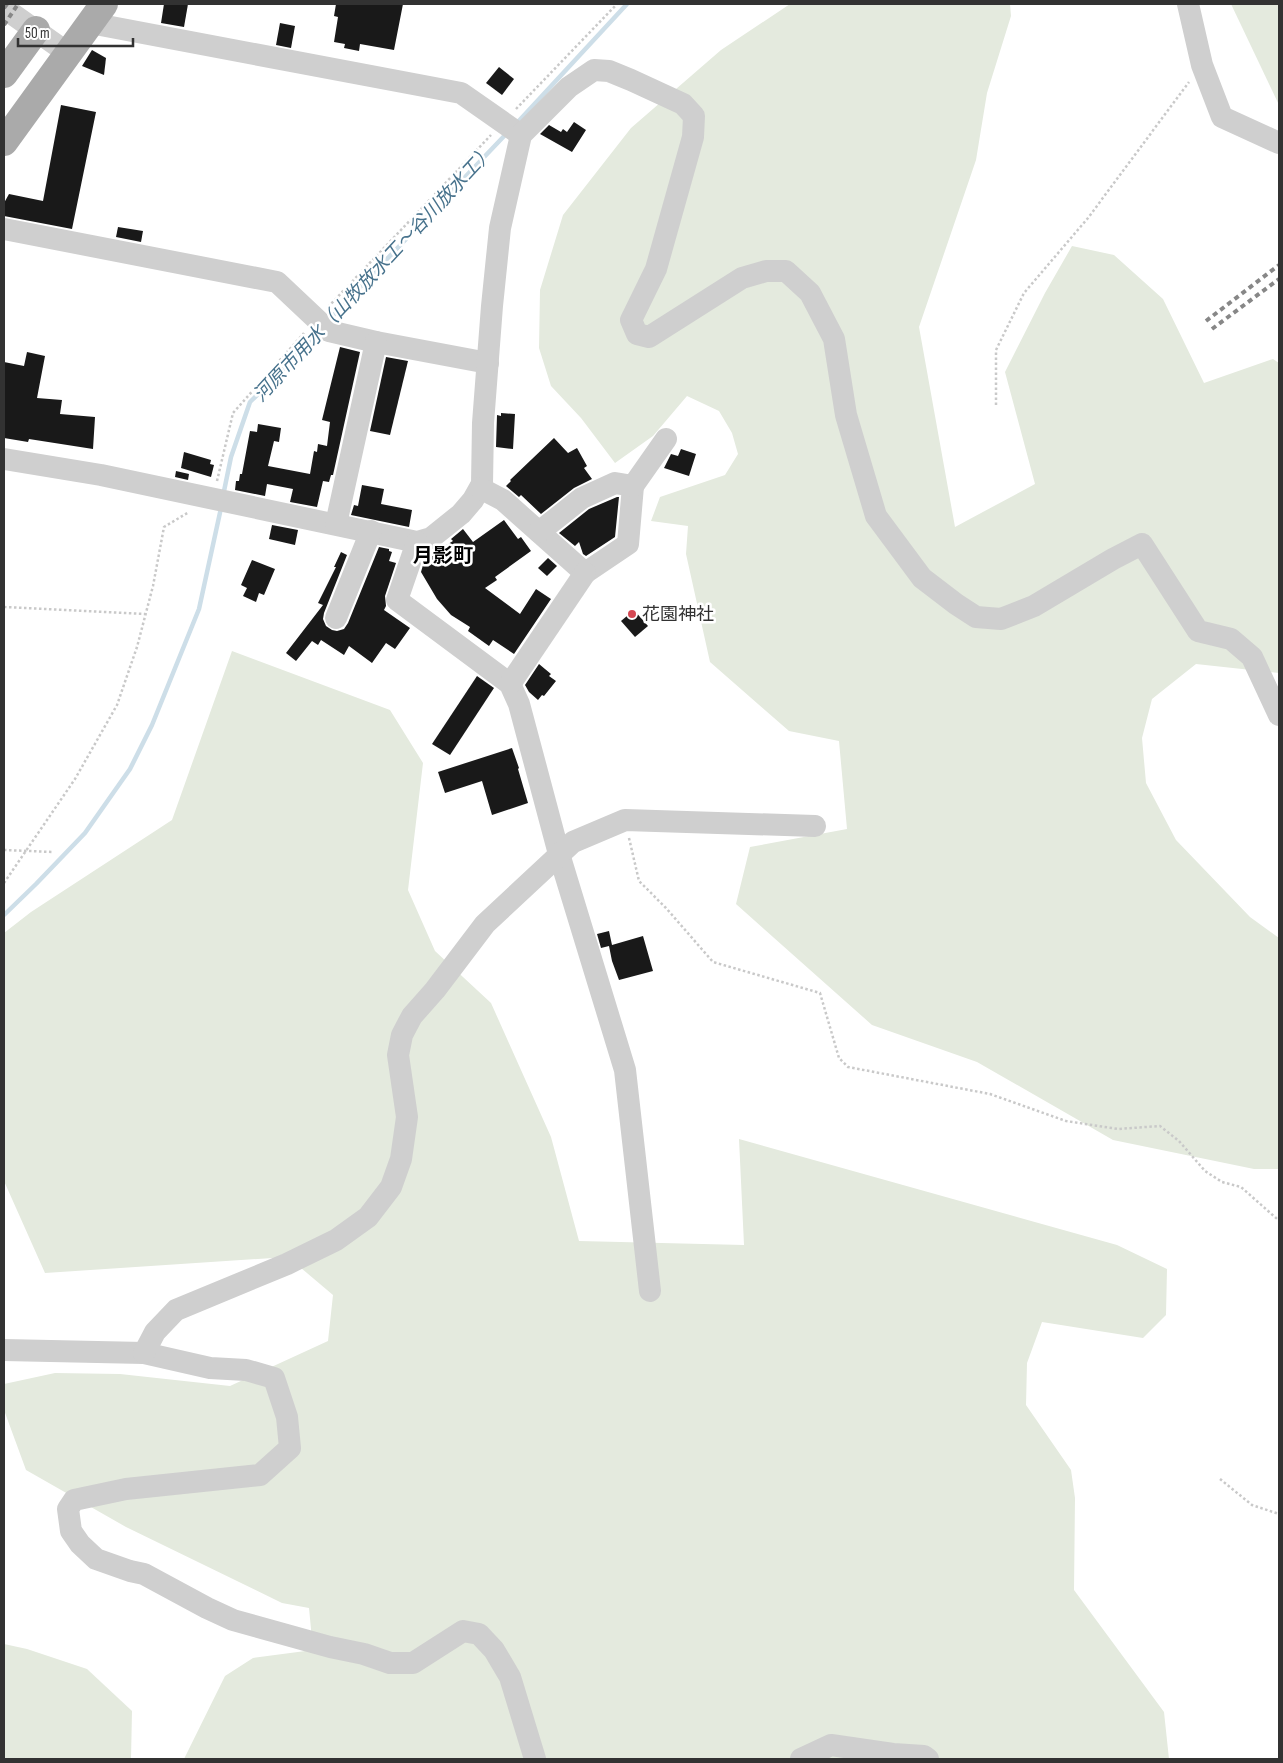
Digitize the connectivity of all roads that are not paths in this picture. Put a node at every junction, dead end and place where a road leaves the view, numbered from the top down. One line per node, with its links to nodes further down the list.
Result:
1 (1188, 4): 9 (street)
2 (4, 8): 4 (street)
3 (97, 13): 5 (main road); 7 (street)
4 (36, 30): 5 (street); 6 (main road)
5 (69, 54): 8 (main road)
6 (4, 74)
7 (512, 128): 12 (street); 24 (street)
8 (4, 142)
9 (1279, 143)
10 (4, 229): 11 (street)
11 (376, 342): 12 (street); 17 (street)
12 (488, 363): 16 (street)
13 (666, 439): 15 (street)
14 (4, 458): 17 (street)
15 (633, 486): 19 (street); 21 (street)
16 (480, 488): 19 (street); 20 (street)
17 (336, 524): 18 (street)
18 (371, 531): 20 (street); 22 (street)
19 (539, 532): 21 (street)
20 (417, 542): 23 (street)
21 (585, 573): 23 (street)
22 (336, 618)
23 (510, 684): 26 (street)
24 (1279, 715)
25 (815, 826): 26 (street)
26 (559, 854): 27 (street); 29 (street)
27 (650, 1291)
28 (4, 1350): 29 (street)
29 (144, 1353): 30 (street)
30 (535, 1759)
31 (801, 1759): 32 (street)
32 (928, 1759)

